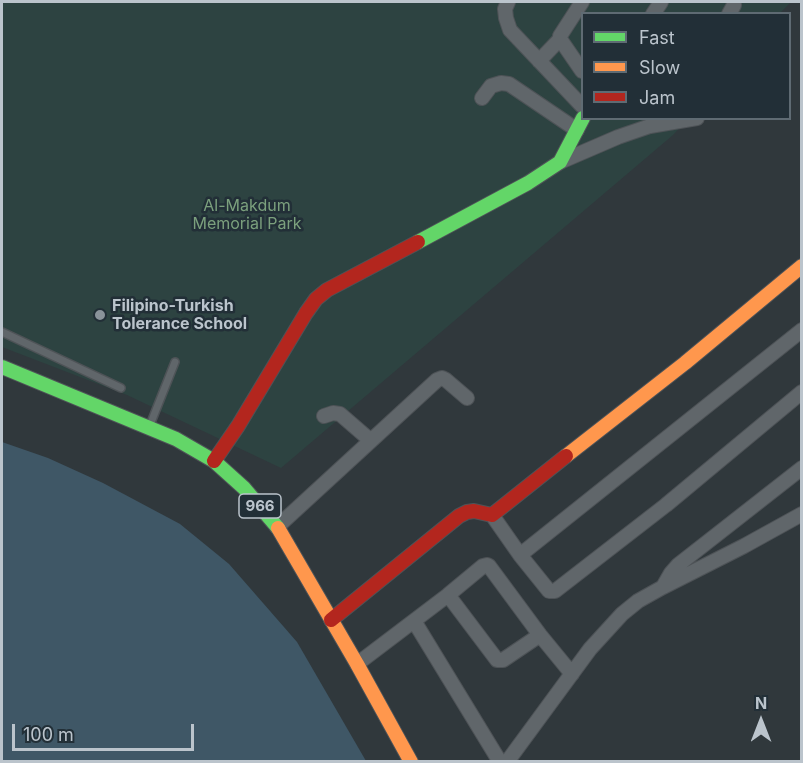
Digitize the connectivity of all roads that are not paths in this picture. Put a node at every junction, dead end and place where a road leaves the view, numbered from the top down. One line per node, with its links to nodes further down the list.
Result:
1 (508, 2): 4 (street)
2 (582, 2): 3 (street)
3 (560, 39): 4 (street); 5 (street)
4 (539, 61): 7 (street)
5 (581, 70)
6 (482, 98): 10 (street)
7 (581, 105)
8 (675, 120): 9 (street)
9 (653, 122): 11 (street)
10 (580, 124): 11 (street)
11 (561, 162): 23 (street)
12 (799, 272): 26 (street)
13 (801, 330): 28 (street)
14 (2, 332): 17 (lane)
15 (175, 362): 21 (lane)
16 (2, 367): 21 (street, 966)
17 (121, 388)
18 (801, 392): 28 (street)
19 (467, 398): 22 (street)
20 (324, 416): 22 (street)
21 (149, 428): 23 (street, 966)
22 (370, 441): 27 (street)
23 (214, 461): 27 (street, 966)
24 (801, 468): 29 (street)
25 (801, 514): 29 (street)
26 (492, 515): 28 (street); 31 (street)
27 (277, 527): 31 (street, 966)
28 (520, 555)
29 (663, 587): 35 (street)
30 (448, 595): 32 (street); 33 (street); 33 (street)
31 (331, 620): 34 (street, 966)
32 (414, 621): 34 (street); 37 (street)
33 (540, 635): 35 (street)
34 (357, 664): 36 (street, 966)
35 (572, 674): 38 (street)
36 (411, 762)
37 (500, 762)
38 (507, 762)

